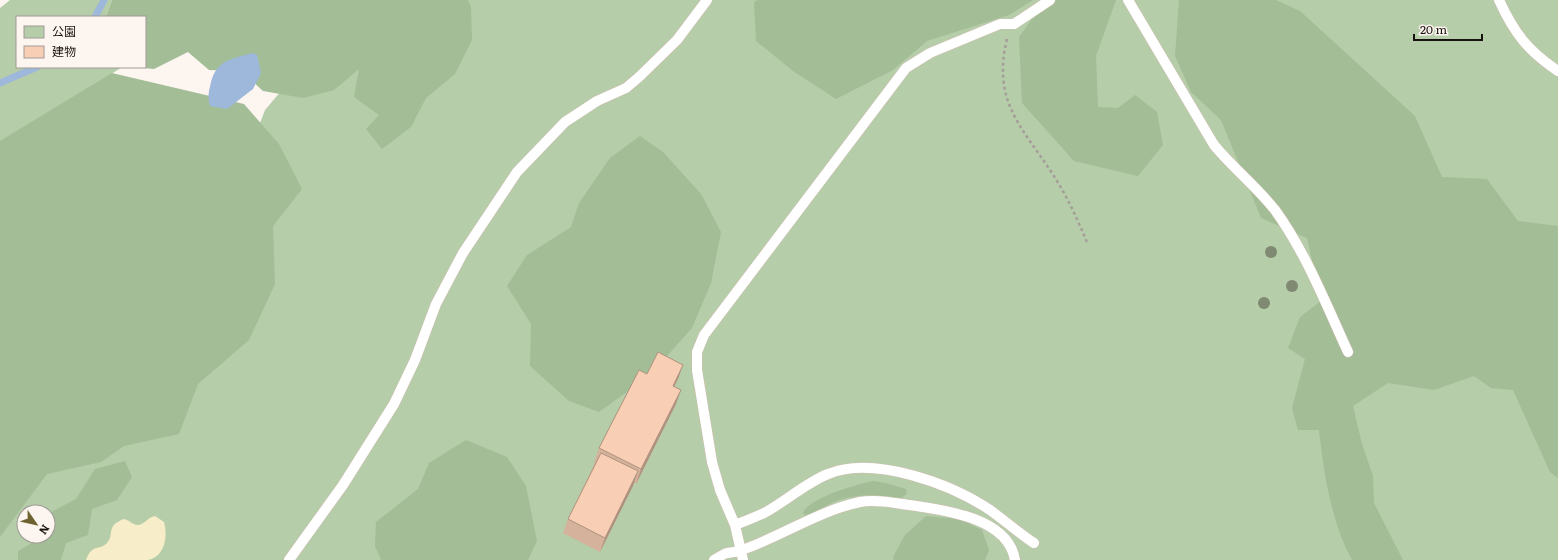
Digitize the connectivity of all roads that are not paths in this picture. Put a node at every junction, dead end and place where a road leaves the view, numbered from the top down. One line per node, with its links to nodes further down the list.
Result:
1 (707, 0): 10 (lane)
2 (1050, 0): 7 (lane)
3 (1128, 0): 6 (lane)
4 (1499, 0): 5 (lane)
5 (1558, 71)
6 (1348, 352)
7 (735, 525): 8 (lane); 9 (lane)
8 (1034, 543)
9 (742, 555): 11 (lane); 12 (lane)
10 (289, 560)
11 (714, 560)
12 (1016, 560)

